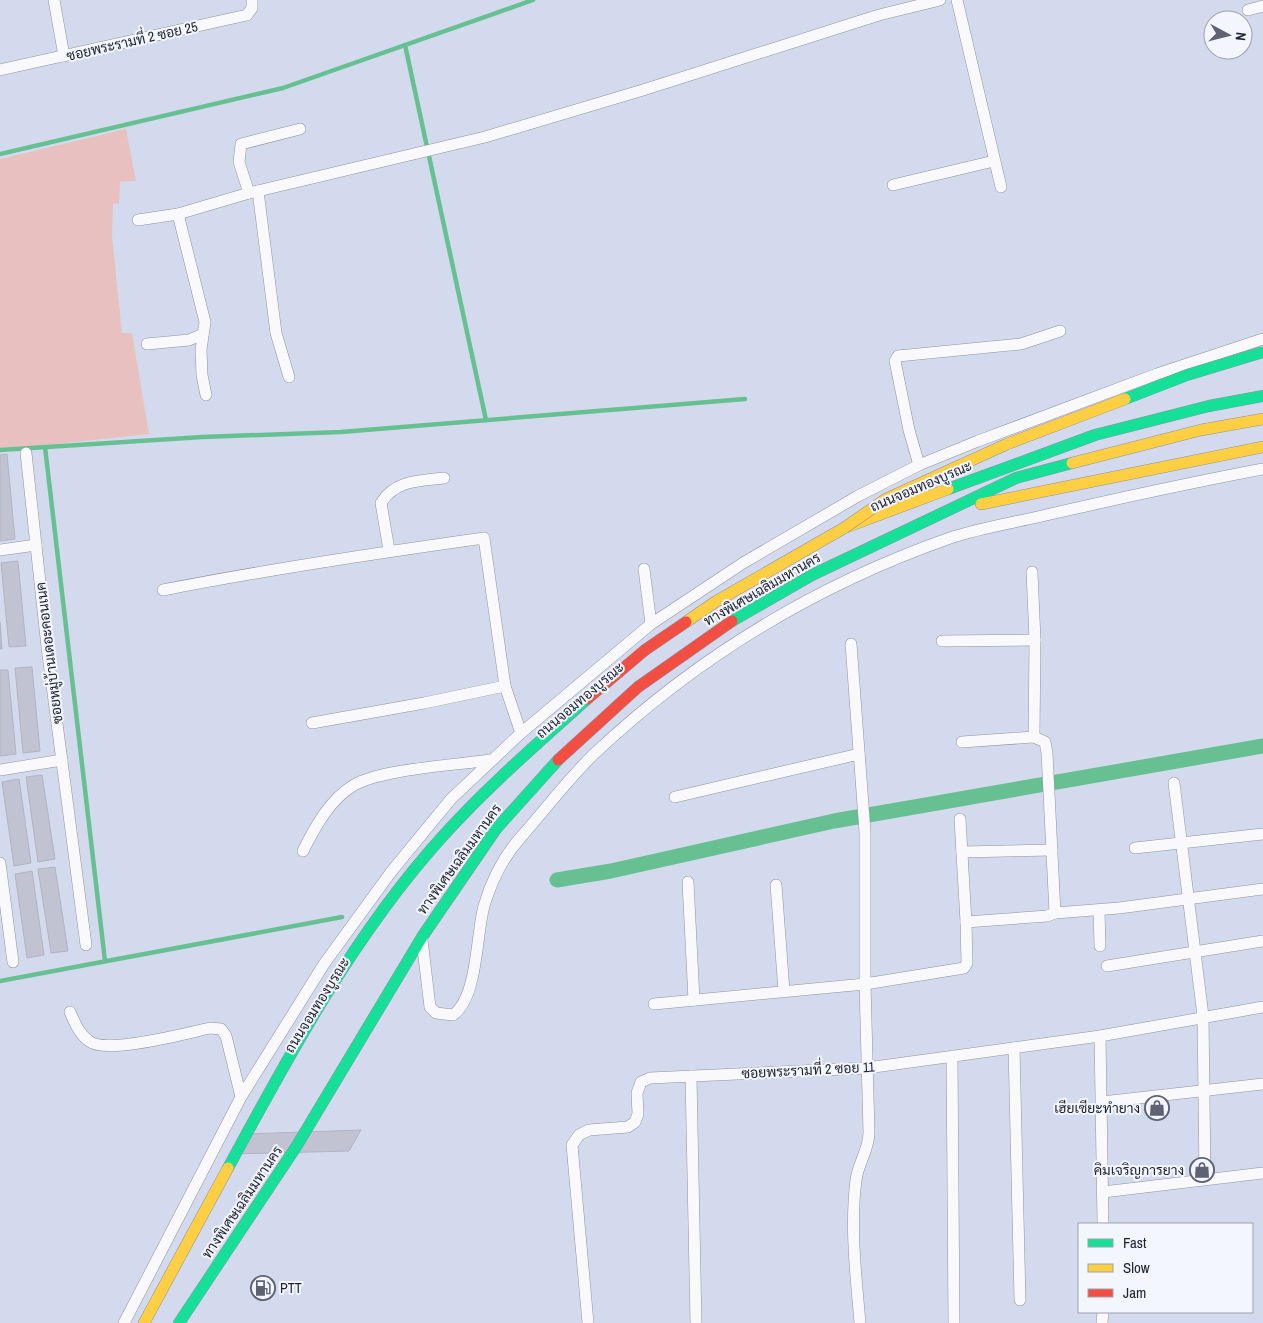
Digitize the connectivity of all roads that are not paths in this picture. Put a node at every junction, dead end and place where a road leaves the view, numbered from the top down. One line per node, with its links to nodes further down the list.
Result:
1 (54, 0): 7 (street)
2 (252, 0): 7 (street, ซอยพระรามที่ 2 ซอย 25)
3 (940, 0): 13 (street)
4 (957, 0): 10 (street)
5 (1263, 6): 6 (street)
6 (1248, 10)
7 (64, 56): 8 (street, ซอยพระรามที่ 2 ซอย 25)
8 (0, 70)
9 (300, 129): 13 (street)
10 (994, 160): 11 (street); 12 (street)
11 (894, 185)
12 (1001, 187)
13 (254, 192): 14 (street); 22 (street)
14 (178, 214): 15 (street); 17 (street)
15 (138, 220)
16 (1060, 331): 28 (street)
17 (203, 334): 19 (street); 23 (street)
18 (1263, 339): 28 (street, ถนนจอมทองบูรณะ)
19 (147, 344)
20 (1263, 352): 32 (highway, bridge)
21 (1263, 359): 98 (street, ถนนจอมทองบูรณะ)
22 (289, 377)
23 (206, 395)
24 (1263, 396): 32 (highway, bridge)
25 (1263, 419): 31 (highway)
26 (1263, 447): 31 (highway)
27 (26, 453): 33 (street, ซอยหมู่บ้านเดอะคอนเนค)
28 (919, 465): 39 (street, ถนนจอมทองบูรณะ)
29 (1263, 469): 69 (street)
30 (444, 478): 35 (street)
31 (944, 512): 69 (highway, ทางพิเศษเฉลิมมหานคร)
32 (844, 528): 99 (highway, ทางพิเศษเฉลิมมหานคร)
33 (36, 545): 34 (street); 49 (street, ซอยหมู่บ้านเดอะคอนเนค)
34 (0, 550)
35 (389, 550): 38 (street); 43 (street)
36 (644, 568): 39 (street)
37 (1032, 572): 40 (street)
38 (163, 590)
39 (651, 624): 45 (street, ถนนจอมทองบูรณะ)
40 (1035, 640): 41 (street); 46 (street)
41 (942, 641)
42 (851, 644): 48 (street)
43 (505, 686): 44 (street); 45 (street)
44 (312, 723)
45 (521, 733): 50 (street, ถนนจอมทองบูรณะ)
46 (1034, 737): 47 (street); 58 (street)
47 (962, 742)
48 (859, 754): 53 (street); 76 (street)
49 (62, 760): 51 (street); 71 (street, ซอยหมู่บ้านเดอะคอนเนค)
50 (490, 760): 59 (street); 90 (street, ถนนจอมทองบูรณะ)
51 (0, 770)
52 (1174, 783): 56 (street)
53 (675, 797)
54 (960, 819): 60 (street)
55 (1263, 834): 56 (street)
56 (1181, 844): 57 (street); 65 (street)
57 (1135, 848)
58 (1052, 850): 60 (street); 67 (street)
59 (303, 851)
60 (962, 852): 68 (street)
61 (0, 863): 74 (street)
62 (688, 882): 78 (street)
63 (776, 885): 77 (street)
64 (1263, 889): 65 (street)
65 (1188, 898): 66 (street); 73 (street)
66 (1099, 910): 67 (street); 72 (street)
67 (1055, 913): 68 (street)
68 (966, 922): 76 (street)
69 (422, 937): 100 (highway, ทางพิเศษเฉลิมมหานคร)
70 (1263, 941): 73 (street)
71 (86, 945)
72 (1100, 946)
73 (1194, 951): 75 (street); 82 (street)
74 (13, 962)
75 (1107, 966)
76 (865, 984): 77 (street); 86 (street)
77 (784, 991): 78 (street)
78 (694, 1000): 79 (street)
79 (654, 1004)
80 (1263, 1007): 82 (street, ซอยพระรามที่ 2 ซอย 11)
81 (70, 1012): 90 (street)
82 (1202, 1016): 83 (street, ซอยพระรามที่ 2 ซอย 11); 89 (street)
83 (1100, 1036): 84 (street, ซอยพระรามที่ 2 ซอย 11); 91 (street)
84 (1014, 1048): 85 (street, ซอยพระรามที่ 2 ซอย 11); 96 (street)
85 (952, 1056): 86 (street, ซอยพระรามที่ 2 ซอย 11); 104 (street)
86 (867, 1068): 87 (street, ซอยพระรามที่ 2 ซอย 11); 103 (street)
87 (691, 1076): 101 (street, ซอยพระรามที่ 2 ซอย 11); 102 (street)
88 (1263, 1084): 89 (street)
89 (1202, 1091): 91 (street); 93 (street)
90 (241, 1096): 97 (street, ถนนจอมทองบูรณะ)
91 (1102, 1102): 94 (street)
92 (1263, 1172): 93 (street)
93 (1205, 1179): 94 (street)
94 (1104, 1192): 95 (street)
95 (1103, 1223)
96 (1020, 1300)
97 (124, 1323)
98 (139, 1323)
99 (144, 1323)
100 (179, 1323)
101 (588, 1323)
102 (696, 1323)
103 (860, 1323)
104 (954, 1323)

